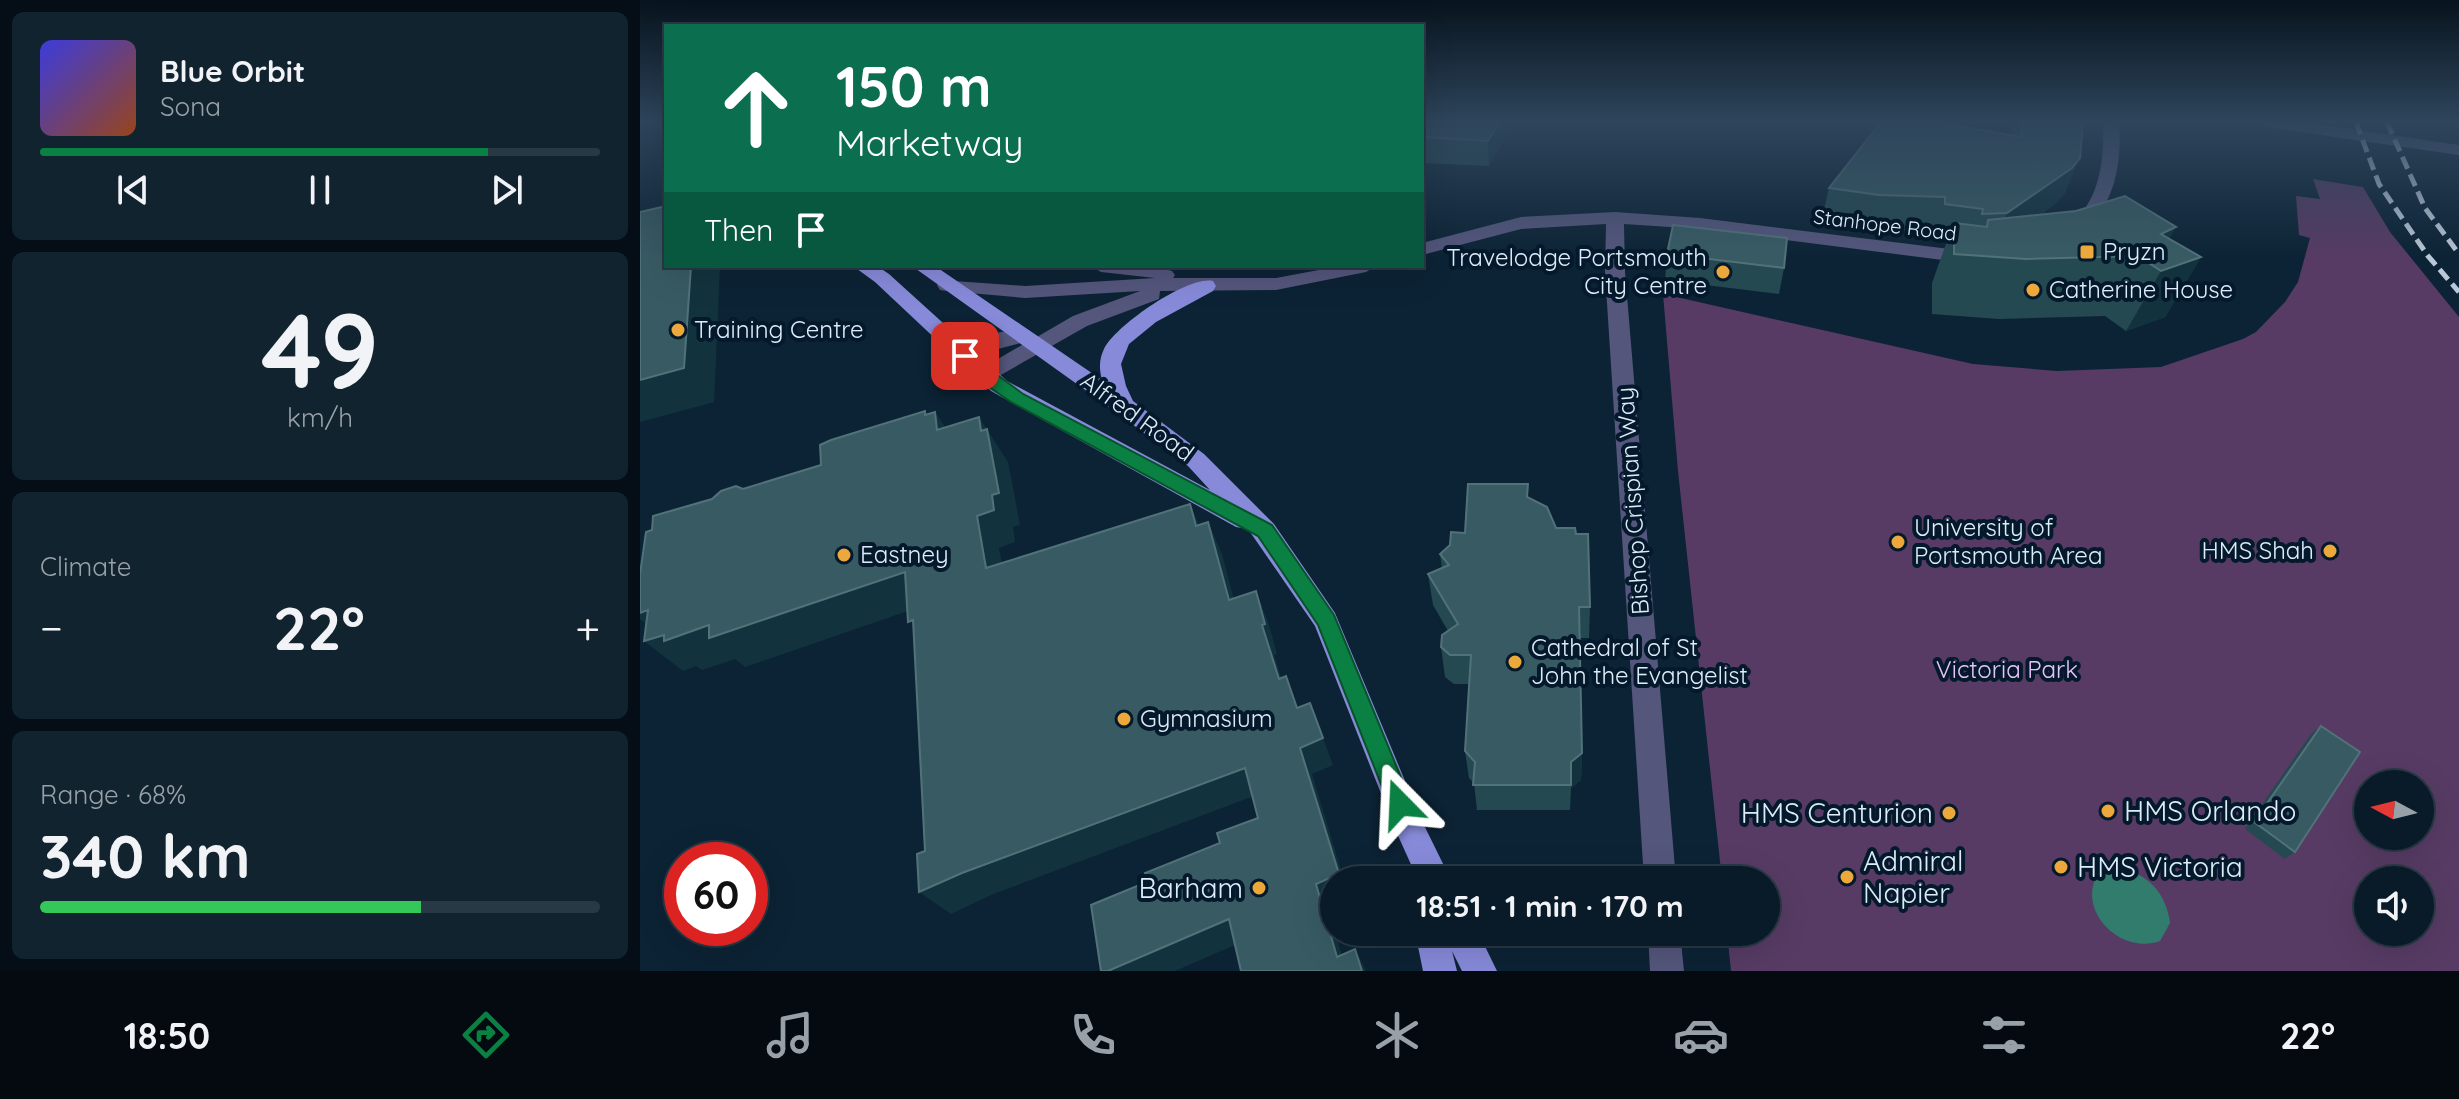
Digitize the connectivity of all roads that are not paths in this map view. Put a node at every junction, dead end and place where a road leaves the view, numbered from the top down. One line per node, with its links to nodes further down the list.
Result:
1 (2110, 167): 3 (street)
2 (1615, 218): 4 (street, Stanhope Road); 5 (street, Stanhope Road); 20 (street, Bishop Crispian Way)
3 (2058, 241)
4 (1424, 249)
5 (1997, 257)
6 (866, 268): 13 (main road, Alfred Road)
7 (925, 268): 10 (main road, Alfred Road)
8 (1128, 268): 11 (street)
9 (1357, 268): 11 (street)
10 (947, 285): 11 (street); 12 (main road, Alfred Road)
11 (1206, 286): 12 (street); 15 (main road)
12 (1029, 340): 13 (street); 14 (street); 15 (main road, Alfred Road)
13 (965, 356): 14 (main road, Alfred Road)
14 (992, 381): 16 (main road, Alfred Road)
15 (1124, 406): 16 (main road, Alfred Road)
16 (1265, 531): 17 (main road, Alfred Road)
17 (1410, 829): 18 (main road, Alfred Road); 19 (main road, Alfred Road)
18 (1418, 866)
19 (1428, 866)
20 (1659, 866)
21 (1434, 946): 23 (main road)
22 (1665, 946): 24 (street)
23 (1440, 971)
24 (1667, 971)

